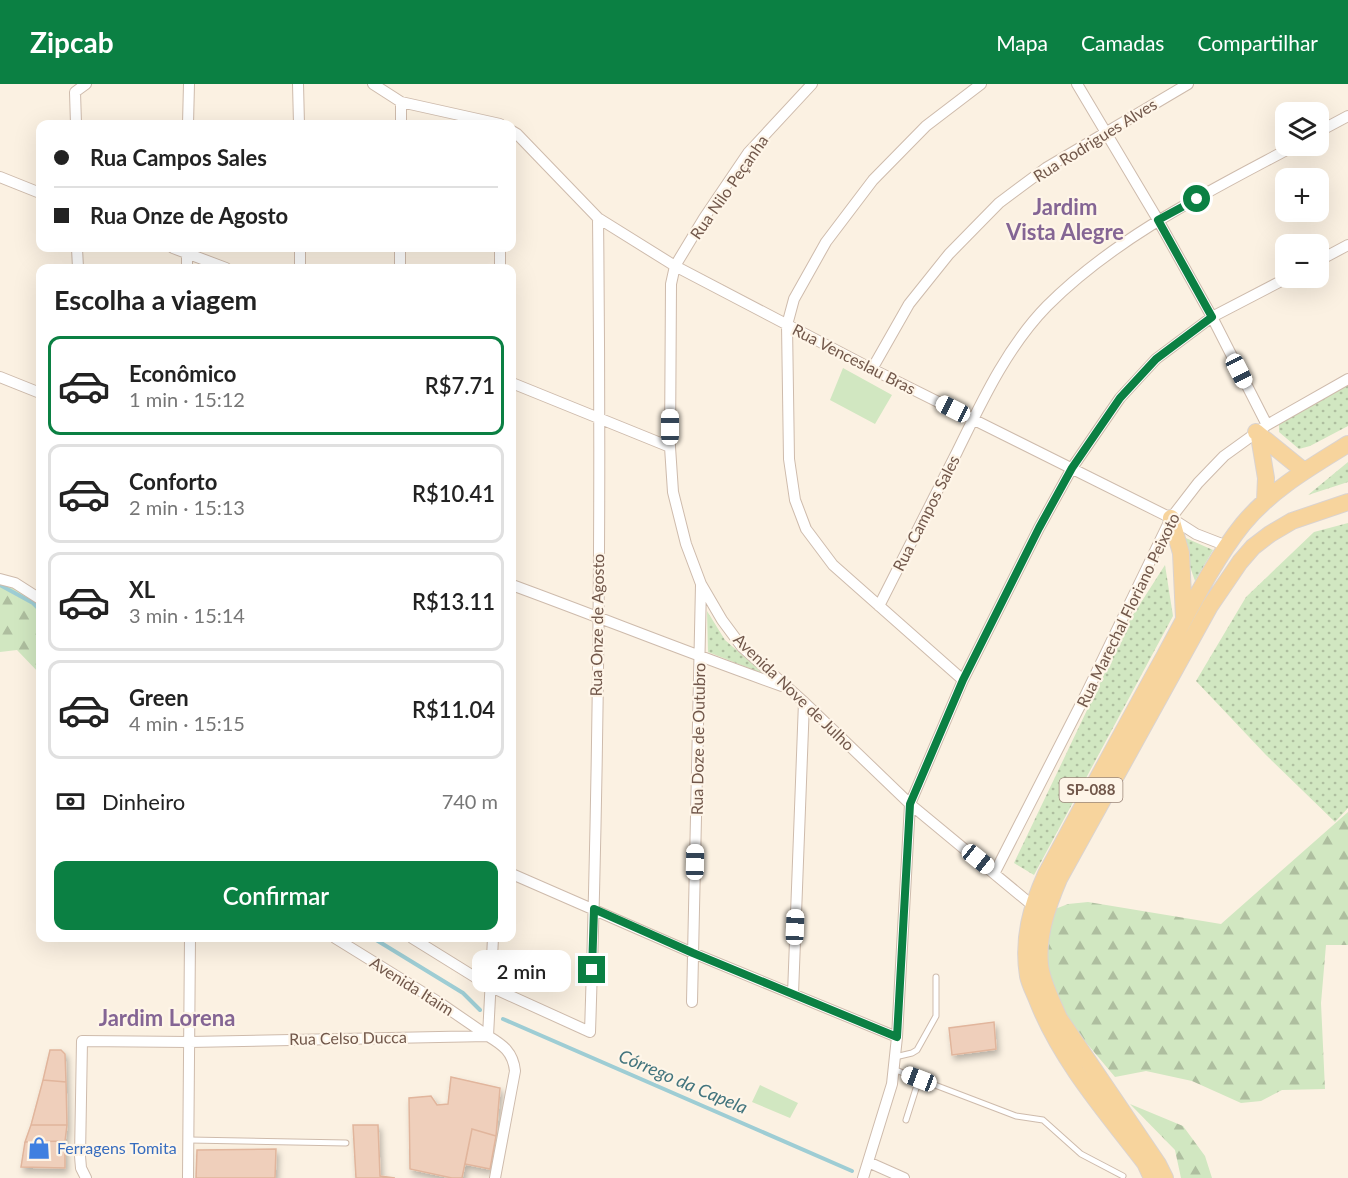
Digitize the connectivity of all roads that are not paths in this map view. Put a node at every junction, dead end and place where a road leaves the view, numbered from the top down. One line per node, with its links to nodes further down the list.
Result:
1 (86, 84): 11 (street)
2 (189, 84): 12 (street)
3 (298, 84): 13 (street)
4 (373, 84): 9 (street)
5 (812, 84): 28 (street, Rua Nilo Peçanha)
6 (981, 84): 31 (street)
7 (1077, 84): 17 (street)
8 (1188, 84): 17 (street, Rua Rodrigues Alves)
9 (401, 102): 14 (street); 15 (street)
10 (1348, 116): 16 (street)
11 (76, 120)
12 (189, 120)
13 (299, 120)
14 (401, 120)
15 (482, 120)
16 (1329, 126)
17 (1105, 132): 23 (street); 32 (street, Rua Rodrigues Alves)
18 (516, 133): 22 (street)
19 (1276, 156): 23 (street, Rua Campos Sales)
20 (0, 177): 21 (street)
21 (36, 191)
22 (598, 218): 28 (street); 37 (street, Rua Onze de Agosto)
23 (1158, 220): 30 (street); 38 (street, Rua Campos Sales)
24 (1348, 245): 26 (street)
25 (192, 252): 27 (street)
26 (1329, 255)
27 (218, 264)
28 (675, 266): 31 (street, Rua Venceslau Bras); 41 (street, Avenida Nove de Julho)
29 (1275, 284): 30 (street)
30 (1212, 317): 39 (street); 42 (street)
31 (787, 325): 32 (street, Rua Venceslau Bras); 52 (street)
32 (872, 369): 38 (street, Rua Venceslau Bras)
33 (0, 377): 36 (street)
34 (1348, 379): 39 (street, Rua Marechal Floriano Peixoto)
35 (516, 385): 37 (street)
36 (36, 391)
37 (600, 418): 41 (street); 53 (street, Rua Onze de Agosto)
38 (973, 419): 42 (street, Rua Venceslau Bras); 52 (street, Rua Campos Sales)
39 (1261, 431): 43 (main road); 44 (main road); 46 (street, Rua Marechal Floriano Peixoto)
40 (1348, 444): 43 (main road, SP-088)
41 (669, 447): 49 (street, Avenida Nove de Julho)
42 (1072, 468): 46 (street, Rua Venceslau Bras); 56 (street)
43 (1304, 471): 44 (main road, SP-088)
44 (1265, 501): 47 (main road, SP-088)
45 (1348, 502): 90 (main road, SP-088)
46 (1171, 518): 47 (street, Rua Venceslau Bras); 54 (main road); 60 (street, Rua Marechal Floriano Peixoto)
47 (1227, 546): 54 (main road, SP-088)
48 (0, 579): 51 (street)
49 (700, 584): 55 (street, Rua Doze de Outubro); 57 (street, Avenida Nove de Julho)
50 (516, 586): 53 (street)
51 (36, 596)
52 (879, 606): 56 (street)
53 (597, 616): 55 (street); 63 (street, Rua Onze de Agosto)
54 (1184, 620): 62 (main road, SP-088)
55 (700, 658): 57 (street); 68 (street, Rua Doze de Outubro)
56 (963, 680): 59 (street)
57 (788, 688): 58 (street, Avenida Nove de Julho)
58 (804, 702): 59 (street, Avenida Nove de Julho); 71 (street)
59 (910, 804): 60 (street, Avenida Nove de Julho); 74 (street)
60 (995, 872): 62 (street, Avenida Nove de Julho)
61 (516, 876): 63 (street)
62 (1032, 905): 89 (main road, SP-088)
63 (594, 909): 68 (street); 70 (street, Rua Onze de Agosto)
64 (190, 942): 75 (street)
65 (341, 942): 73 (street, Avenida Itaim)
66 (418, 942): 70 (street)
67 (493, 942): 70 (street)
68 (693, 953): 71 (street); 72 (street, Rua Doze de Outubro)
69 (936, 976): 76 (lane)
70 (491, 987): 73 (street)
71 (792, 994): 74 (street)
72 (692, 1002)
73 (488, 1036): 75 (street, Rua Celso Ducca); 86 (street)
74 (897, 1037): 76 (street)
75 (189, 1042): 80 (street); 84 (street, Rua Celso Ducca)
76 (895, 1057): 77 (street)
77 (893, 1069): 78 (lane); 82 (street)
78 (919, 1079): 79 (lane); 83 (lane)
79 (906, 1120)
80 (190, 1140): 81 (lane); 85 (street)
81 (346, 1143)
82 (868, 1162): 87 (street); 88 (street)
83 (1123, 1176)
84 (86, 1178)
85 (188, 1178)
86 (495, 1178)
87 (863, 1178)
88 (904, 1178)
89 (1152, 1178)
90 (1165, 1178)

